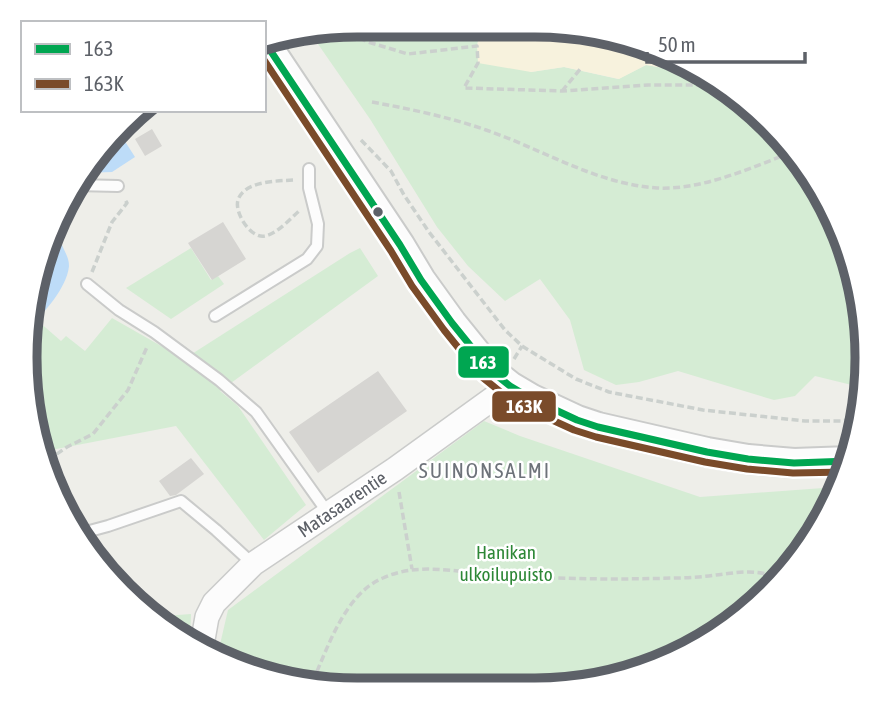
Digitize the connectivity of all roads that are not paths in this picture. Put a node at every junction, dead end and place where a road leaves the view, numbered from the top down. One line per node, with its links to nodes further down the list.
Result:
1 (272, 53): 7 (street)
2 (309, 174): 6 (lane)
3 (87, 185): 4 (lane)
4 (118, 186)
5 (87, 284): 9 (lane)
6 (215, 316)
7 (510, 386): 8 (street); 9 (street, Matasaarentie)
8 (838, 461)
9 (328, 513): 11 (street, Matasaarentie)
10 (88, 531): 11 (lane)
11 (253, 564): 12 (street, Matasaarentie)
12 (203, 638)

